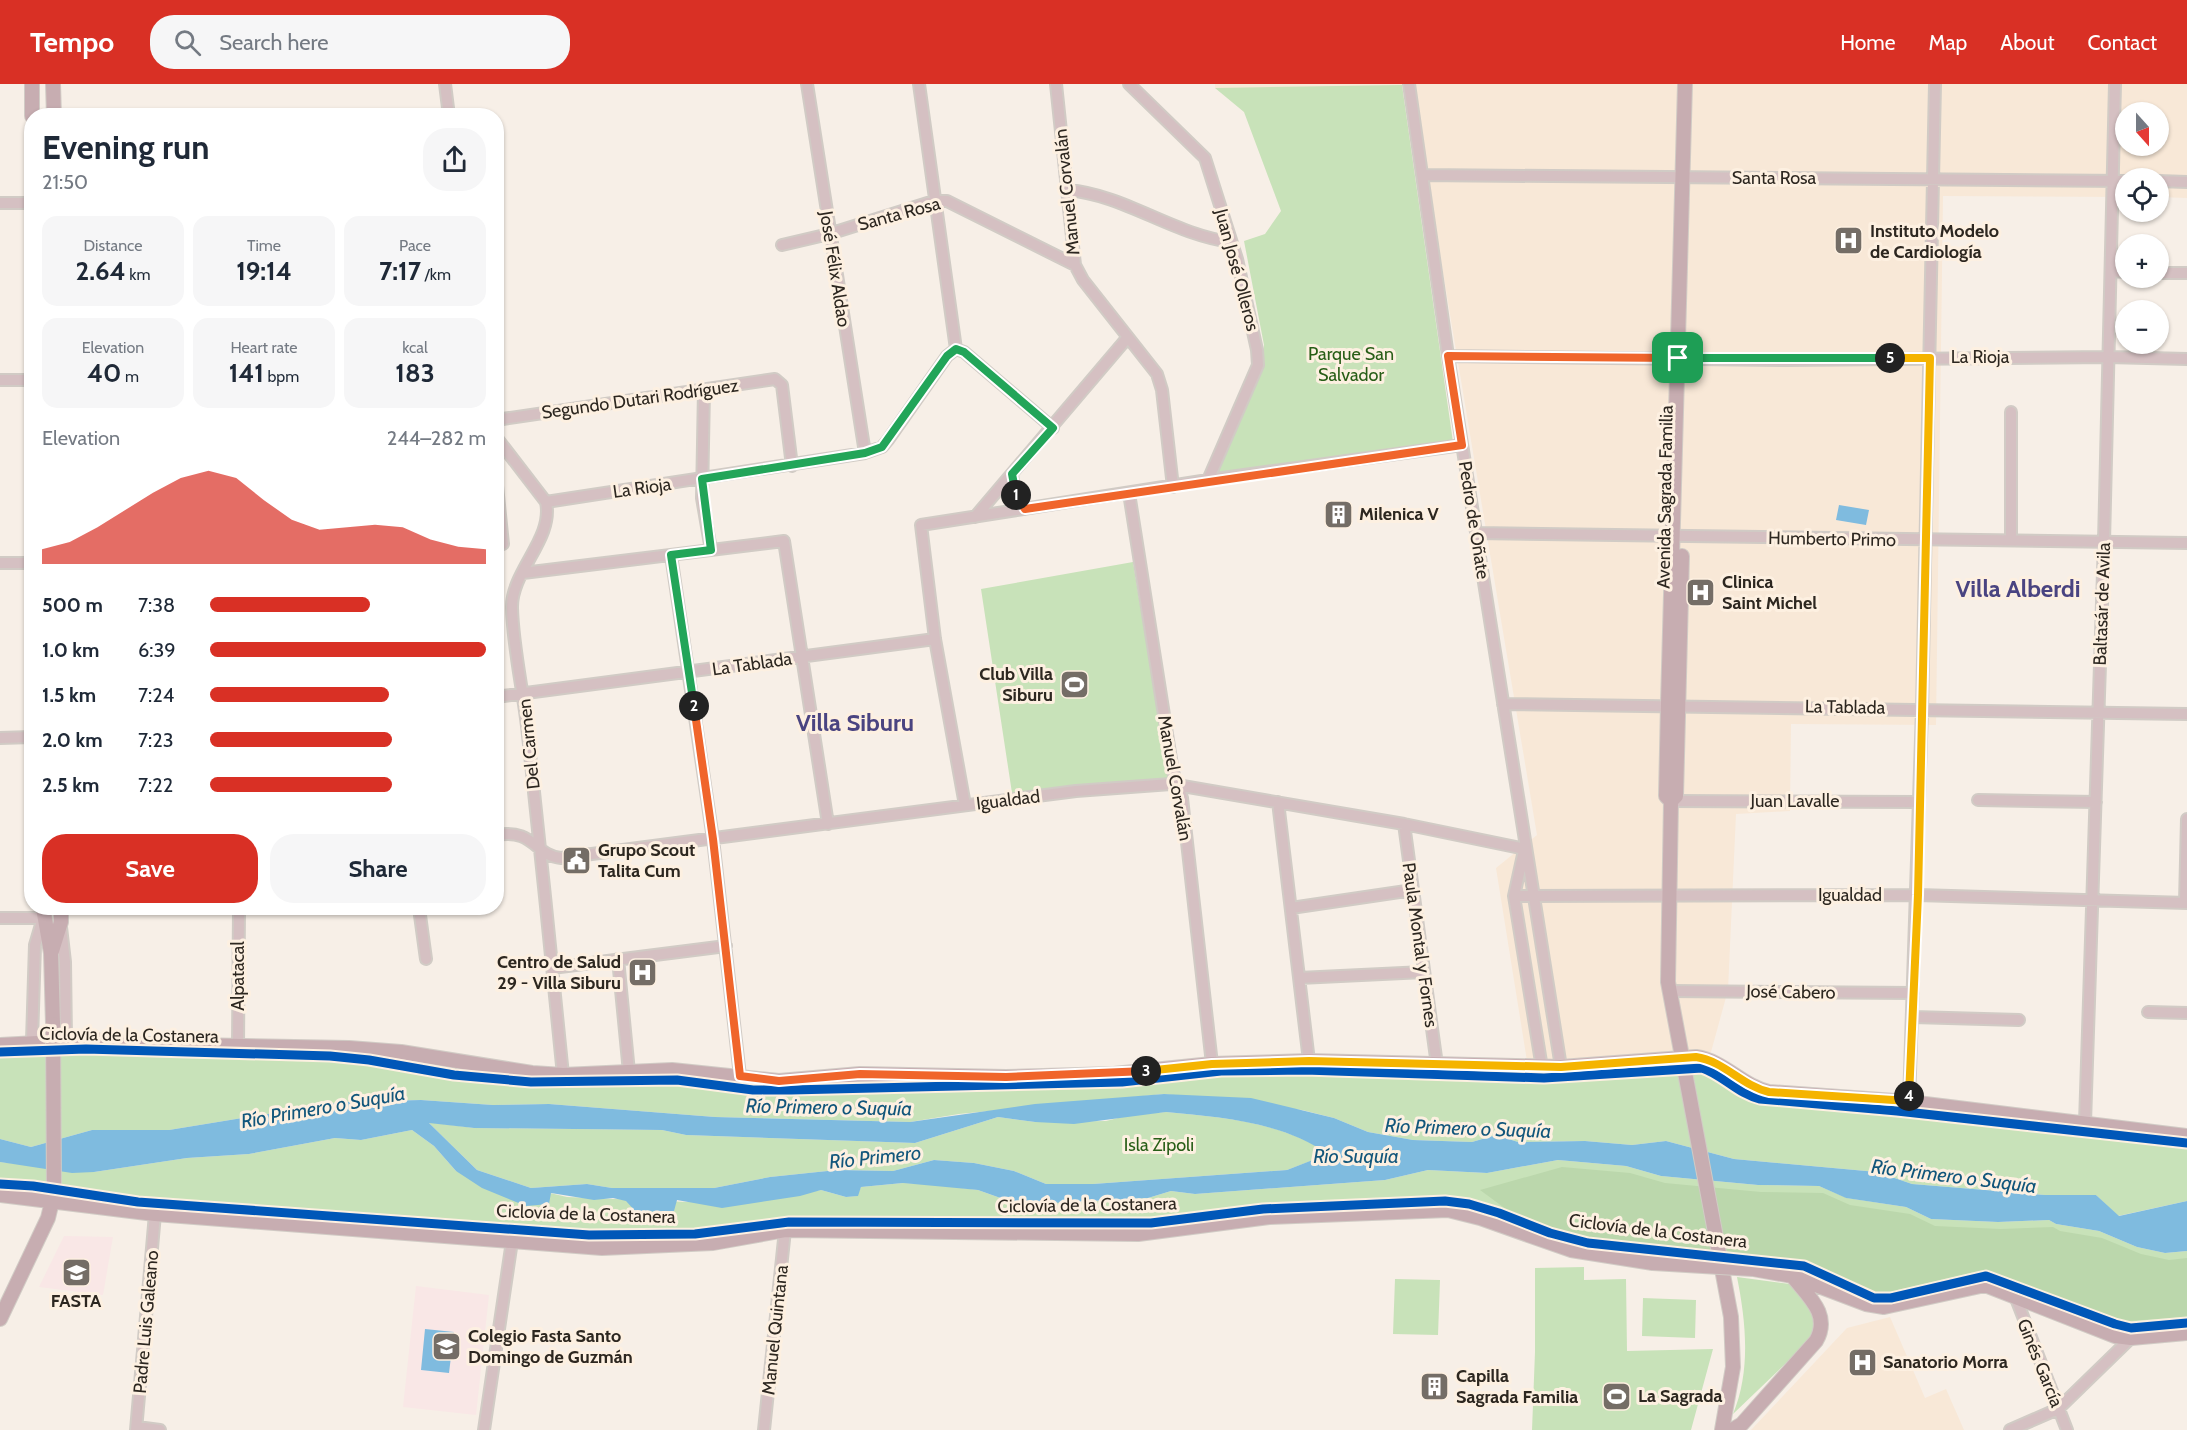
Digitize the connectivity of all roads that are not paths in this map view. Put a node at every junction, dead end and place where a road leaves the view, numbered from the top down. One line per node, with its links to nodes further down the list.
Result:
1 (32, 84): 12 (main road)
2 (53, 84): 13 (main road)
3 (445, 84): 14 (street)
4 (807, 84): 25 (street, José Félix Aldao)
5 (920, 84): 22 (street)
6 (1056, 84): 21 (street, Manuel Corvalán)
7 (1129, 84): 26 (street, Juan José Olleros)
8 (1409, 84): 15 (street, Pedro de Oñate)
9 (1687, 84): 17 (main road, Avenida Sagrada Familia)
10 (1935, 84): 16 (street)
11 (2115, 84): 18 (street, Baltasár de Avila)
12 (32, 108)
13 (54, 108)
14 (449, 108)
15 (1422, 175): 17 (street, Santa Rosa); 35 (street, Pedro de Oñate)
16 (1932, 177): 17 (street, Santa Rosa); 18 (street, Santa Rosa); 38 (street)
17 (1685, 178): 37 (main road, Avenida Sagrada Familia)
18 (2113, 180): 29 (street, Baltasár de Avila)
19 (2169, 181): 20 (street)
20 (2187, 182)
21 (1068, 190): 26 (street); 28 (street, Manuel Corvalán)
22 (934, 201): 25 (street, Santa Rosa); 28 (street, Santa Rosa); 34 (street)
23 (0, 203): 24 (street)
24 (24, 203)
25 (829, 234): 27 (street, Santa Rosa); 48 (street, José Félix Aldao)
26 (1231, 242): 52 (street, Juan José Olleros)
27 (782, 245)
28 (1075, 265): 33 (street, Manuel Corvalán)
29 (2111, 271): 30 (street); 36 (street, Baltasár de Avila)
30 (2115, 271)
31 (2169, 273): 32 (street)
32 (2187, 273)
33 (1128, 337): 45 (street); 53 (street, Manuel Corvalán)
34 (956, 349): 45 (street); 48 (street, La Rioja)
35 (1448, 356): 37 (street, La Rioja); 46 (street, Pedro de Oñate)
36 (2108, 357): 38 (street, La Rioja); 39 (street, La Rioja); 62 (street, Baltasár de Avila)
37 (1682, 358): 38 (street, La Rioja); 59 (main road, Avenida Sagrada Familia)
38 (1930, 358): 61 (street)
39 (2187, 359)
40 (0, 380): 41 (street)
41 (24, 380)
42 (704, 390): 44 (street, Segundo Dutari Rodríguez); 49 (street, Segundo Dutari Rodríguez); 51 (street)
43 (2011, 411): 60 (street)
44 (504, 419)
45 (1053, 428): 50 (street)
46 (1462, 445): 52 (street); 58 (street, Pedro de Oñate)
47 (504, 447): 55 (street)
48 (865, 453): 49 (street, La Rioja)
49 (792, 466): 51 (street, La Rioja)
50 (1012, 474): 56 (street); 57 (street)
51 (702, 479): 55 (street, La Rioja); 64 (street)
52 (1208, 480): 53 (street)
53 (1173, 487): 54 (street)
54 (1129, 493): 56 (street); 81 (street, Manuel Corvalán)
55 (546, 501): 68 (street, Del Carmen)
56 (1025, 509): 57 (street)
57 (975, 517): 69 (street)
58 (1476, 533): 59 (street, Humberto Primo); 74 (street, Pedro de Oñate)
59 (1678, 536): 61 (street, Humberto Primo); 75 (main road, Avenida Sagrada Familia)
60 (2011, 540): 61 (street, Humberto Primo); 62 (street, Humberto Primo)
61 (1926, 541): 76 (street)
62 (2104, 542): 63 (street, Humberto Primo); 77 (street, Baltasár de Avila)
63 (2187, 543)
64 (711, 550): 65 (street); 70 (street)
65 (671, 555): 68 (street); 71 (street)
66 (0, 563): 67 (street)
67 (24, 563)
68 (523, 573): 72 (street, Del Carmen)
69 (935, 639): 70 (street, La Tablada); 87 (street)
70 (801, 657): 71 (street, La Tablada); 89 (street)
71 (689, 673): 72 (street, La Tablada); 92 (street)
72 (524, 694): 73 (street, La Tablada); 93 (street, Del Carmen)
73 (504, 696)
74 (1503, 704): 75 (street, La Tablada); 94 (street, Pedro de Oñate)
75 (1673, 704): 76 (street, La Tablada); 83 (main road, Avenida Sagrada Familia)
76 (1922, 709): 77 (street, La Tablada); 85 (street)
77 (2098, 712): 78 (street, La Tablada); 86 (street, Baltasár de Avila)
78 (2187, 714)
79 (24, 737): 80 (street)
80 (0, 738)
81 (1177, 784): 84 (street, Igualdad); 87 (street, Igualdad); 130 (street, Manuel Corvalán)
82 (1977, 800): 86 (street)
83 (1671, 801): 85 (street, Juan Lavalle); 97 (main road, Avenida Sagrada Familia)
84 (1278, 802): 90 (street, Igualdad); 102 (street)
85 (1919, 802): 98 (street)
86 (2096, 802): 100 (street, Baltasár de Avila)
87 (965, 805): 89 (street, Igualdad)
88 (2187, 819): 101 (street)
89 (828, 824): 92 (street, Igualdad)
90 (1404, 824): 94 (street, Igualdad); 95 (street, Paula Montal y Fornes)
91 (504, 835): 93 (street, Igualdad)
92 (713, 839): 93 (street, Igualdad); 111 (street)
93 (540, 847): 115 (street, Del Carmen)
94 (1525, 849): 96 (street, Pedro de Oñate); 99 (street, Pedro de Oñate)
95 (1413, 890): 102 (street); 116 (street, Paula Montal y Fornes)
96 (1532, 894): 97 (street, Igualdad); 99 (street, Igualdad); 132 (street, Pedro de Oñate)
97 (1668, 895): 98 (street, Igualdad); 118 (main road, Avenida Sagrada Familia)
98 (1918, 895): 100 (street, Igualdad); 119 (street)
99 (1514, 896): 133 (street, Pedro de Oñate)
100 (2093, 900): 101 (street, Igualdad); 138 (street, Baltasár de Avila)
101 (2186, 903)
102 (1291, 908): 117 (street)
103 (26, 915): 110 (street)
104 (42, 915): 125 (street)
105 (43, 915): 112 (main road)
106 (61, 915): 112 (main road)
107 (61, 915): 124 (street)
108 (239, 915): 127 (street, Alpatacal)
109 (420, 915): 113 (street)
110 (0, 918)
111 (726, 946): 114 (street); 136 (street)
112 (51, 953): 141 (main road, bridge)
113 (426, 959)
114 (618, 959): 115 (street); 134 (street)
115 (552, 968): 135 (street, Del Carmen)
116 (1424, 972): 117 (street); 131 (street, Paula Montal y Fornes)
117 (1299, 978): 129 (street)
118 (1670, 991): 119 (street, José Cabero); 128 (main road, Avenida Sagrada Familia)
119 (1913, 993): 122 (street)
120 (2148, 1012): 121 (street)
121 (2187, 1013)
122 (1913, 1017): 123 (street); 137 (street)
123 (2019, 1020)
124 (66, 1040): 125 (main road); 127 (main road)
125 (32, 1041): 126 (main road)
126 (0, 1045)
127 (238, 1045): 135 (main road)
128 (1683, 1058): 132 (main road); 137 (main road); 155 (main road, Avenida Sagrada Familia)
129 (1309, 1061): 130 (main road); 131 (main road)
130 (1212, 1064): 136 (main road)
131 (1437, 1065): 133 (main road)
132 (1561, 1067): 133 (main road)
133 (1542, 1068)
134 (629, 1072): 135 (main road); 136 (main road)
135 (563, 1075)
136 (740, 1076)
137 (1909, 1101): 138 (main road)
138 (2085, 1123): 139 (main road)
139 (2187, 1136)
140 (0, 1195): 141 (main road)
141 (53, 1197): 142 (main road); 147 (main road)
142 (155, 1214): 144 (main road); 151 (street, Padre Luis Galeano)
143 (786, 1230): 144 (main road); 145 (main road, bridge); 154 (street, Manuel Quintana)
144 (512, 1241): 153 (street)
145 (1792, 1276): 146 (main road); 156 (main road)
146 (2015, 1296): 149 (main road); 150 (street, Ginés García)
147 (0, 1319)
148 (2187, 1333): 149 (main road)
149 (2131, 1338): 150 (street)
150 (2058, 1409): 157 (street); 158 (street, Ginés García)
151 (137, 1428): 152 (street)
152 (160, 1430)
153 (484, 1430)
154 (765, 1430)
155 (1722, 1430)
156 (1732, 1430)
157 (2010, 1430)
158 (2067, 1430)

